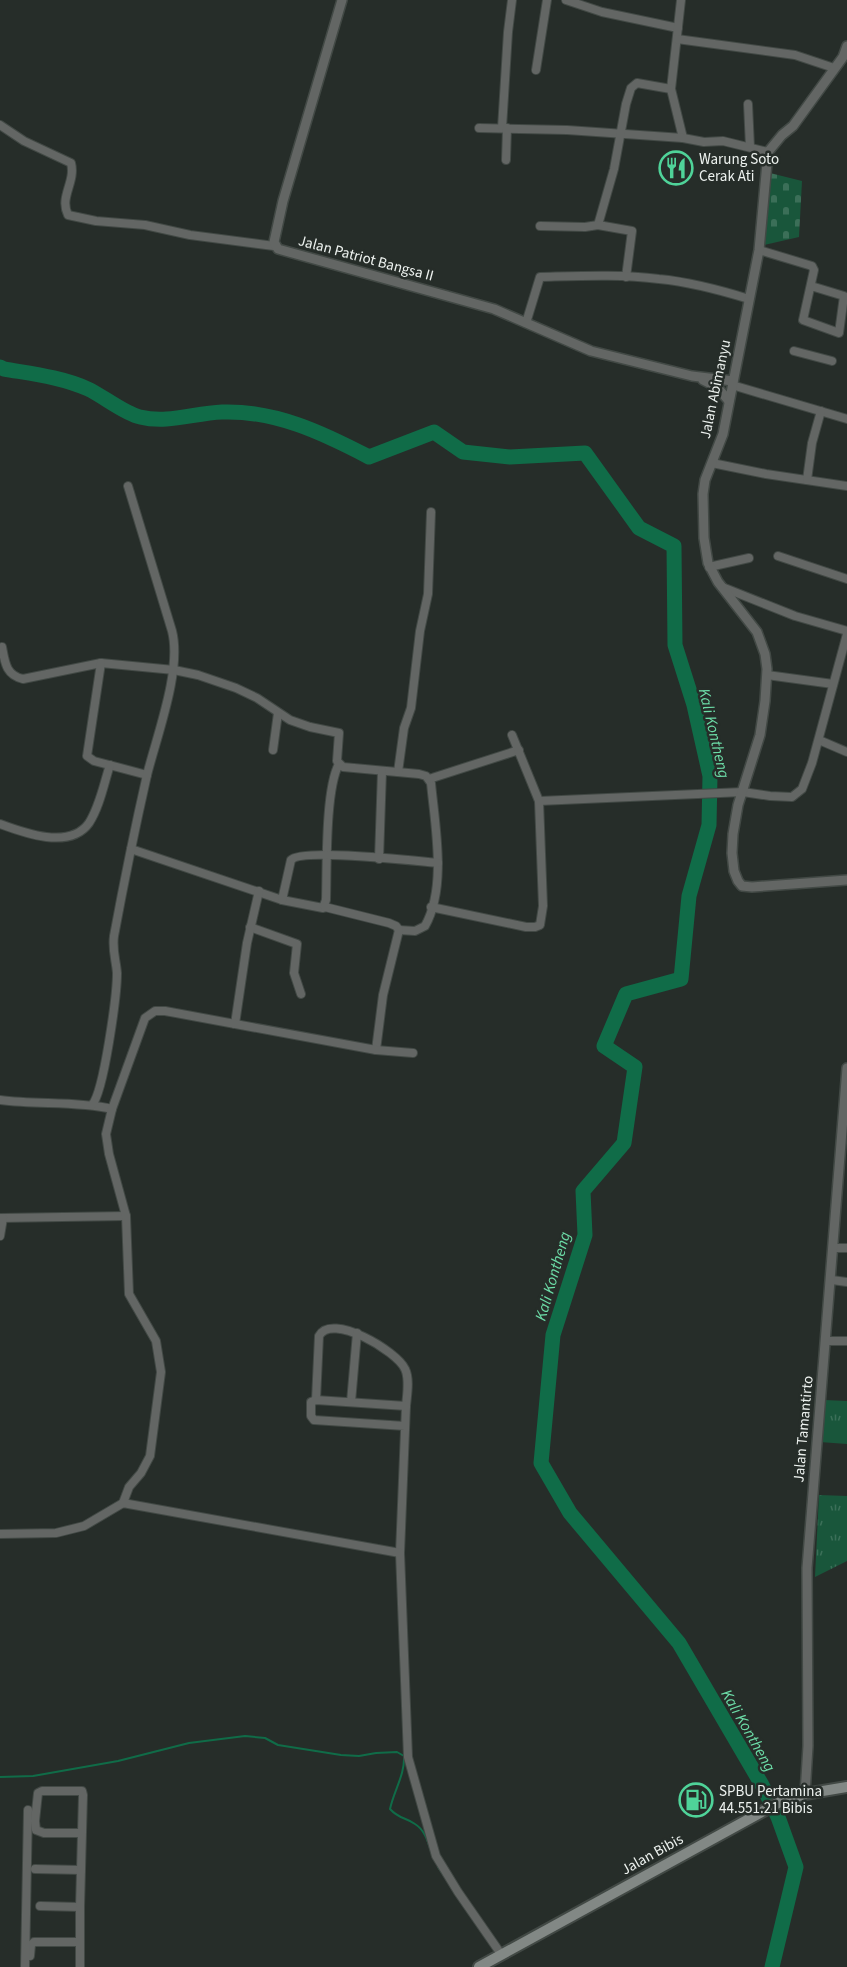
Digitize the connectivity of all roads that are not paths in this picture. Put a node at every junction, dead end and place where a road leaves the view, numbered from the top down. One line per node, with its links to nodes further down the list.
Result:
1 (342, 0): 23 (street, Jalan Patriot Bangsa II)
2 (512, 0): 15 (street)
3 (547, 0): 10 (street)
4 (566, 0): 6 (street)
5 (681, 0): 6 (street)
6 (678, 28): 7 (street)
7 (678, 39): 9 (street); 11 (street)
8 (847, 46): 9 (street)
9 (834, 68): 19 (street)
10 (536, 70)
11 (671, 89): 16 (street); 17 (street)
12 (748, 104): 18 (street)
13 (0, 125): 23 (street)
14 (479, 128): 15 (street)
15 (505, 128): 16 (street); 20 (street)
16 (620, 134): 17 (street); 21 (street)
17 (683, 138): 18 (street)
18 (750, 147): 19 (street)
19 (768, 152): 24 (street, Jalan Abimanyu)
20 (506, 160)
21 (598, 225): 22 (street); 25 (street)
22 (540, 226)
23 (274, 246): 28 (street, Jalan Patriot Bangsa II)
24 (759, 250): 26 (street); 27 (street, Jalan Abimanyu)
25 (626, 277): 27 (street); 28 (street)
26 (811, 286): 26 (street)
27 (749, 299): 32 (street, Jalan Abimanyu)
28 (526, 323): 31 (street, Jalan Patriot Bangsa II)
29 (794, 351): 30 (street)
30 (832, 361)
31 (692, 376): 32 (street); 33 (street)
32 (732, 383): 33 (street, Jalan Abimanyu); 34 (street)
33 (729, 401): 36 (street, Jalan Abimanyu)
34 (821, 411): 35 (street); 37 (street)
35 (847, 419)
36 (712, 463): 37 (street); 43 (street, Jalan Abimanyu)
37 (807, 480): 39 (street)
38 (128, 486): 49 (street)
39 (847, 486)
40 (431, 512): 61 (street)
41 (778, 556): 44 (street)
42 (750, 558): 43 (street)
43 (709, 567): 45 (street, Jalan Abimanyu)
44 (847, 579)
45 (722, 587): 46 (street); 50 (street, Jalan Abimanyu)
46 (847, 632): 51 (street)
47 (2, 647): 48 (street)
48 (101, 663): 49 (street); 59 (street)
49 (174, 670): 52 (street); 62 (street)
50 (767, 675): 51 (street); 64 (street, Jalan Abimanyu)
51 (833, 684): 54 (street)
52 (278, 713): 55 (street); 58 (street)
53 (512, 735): 56 (street)
54 (819, 740): 57 (street); 64 (street)
55 (273, 750)
56 (519, 750): 63 (street); 65 (street)
57 (847, 753)
58 (339, 764): 60 (street); 68 (street)
59 (110, 765): 62 (street); 66 (street)
60 (382, 771): 61 (street); 69 (street)
61 (398, 772): 63 (street)
62 (147, 775): 67 (street)
63 (429, 779): 70 (street)
64 (743, 792): 65 (street); 71 (street, Jalan Abimanyu)
65 (539, 801): 75 (street)
66 (0, 824)
67 (131, 849): 72 (street); 84 (street)
68 (327, 854): 69 (street); 73 (street); 74 (street)
69 (379, 859): 70 (street)
70 (438, 863): 75 (street)
71 (847, 880)
72 (260, 891): 73 (street); 76 (street)
73 (282, 900): 74 (street)
74 (325, 907): 77 (street)
75 (431, 907): 77 (street)
76 (250, 927): 78 (street); 79 (street)
77 (399, 930): 80 (street)
78 (301, 994)
79 (235, 1024): 80 (street); 85 (street)
80 (376, 1050): 81 (street)
81 (413, 1053)
82 (847, 1068): 86 (street, Jalan Tamantirto)
83 (0, 1100): 84 (street)
84 (92, 1105): 85 (street)
85 (112, 1109): 88 (street)
86 (845, 1122): 87 (street, Jalan Tamantirto)
87 (843, 1190): 91 (street, Jalan Tamantirto)
88 (126, 1216): 89 (street); 102 (street)
89 (2, 1218): 90 (street)
90 (0, 1236)
91 (834, 1248): 92 (street); 93 (street, Jalan Tamantirto)
92 (847, 1248)
93 (832, 1280): 94 (street); 96 (street, Jalan Tamantirto)
94 (847, 1282)
95 (357, 1333): 98 (street); 99 (street); 100 (street)
96 (825, 1341): 97 (street); 106 (street, Jalan Tamantirto)
97 (847, 1341)
98 (316, 1400): 99 (street); 101 (street)
99 (351, 1402): 100 (street)
100 (406, 1406): 101 (street)
101 (405, 1426): 104 (street)
102 (123, 1503): 103 (street); 104 (street)
103 (0, 1534)
104 (400, 1553): 114 (street)
105 (847, 1787): 106 (main road, Jalan Bibis)
106 (806, 1794): 114 (main road, Jalan Bibis)
107 (28, 1810): 115 (street)
108 (82, 1833): 108 (street); 110 (street)
109 (35, 1869): 110 (street)
110 (81, 1870): 112 (street)
111 (40, 1906): 112 (street)
112 (80, 1907): 113 (street)
113 (80, 1942): 116 (street); 117 (street)
114 (501, 1954): 118 (main road, Jalan Bibis)
115 (25, 1967)
116 (30, 1967)
117 (80, 1967)
118 (479, 1967)

